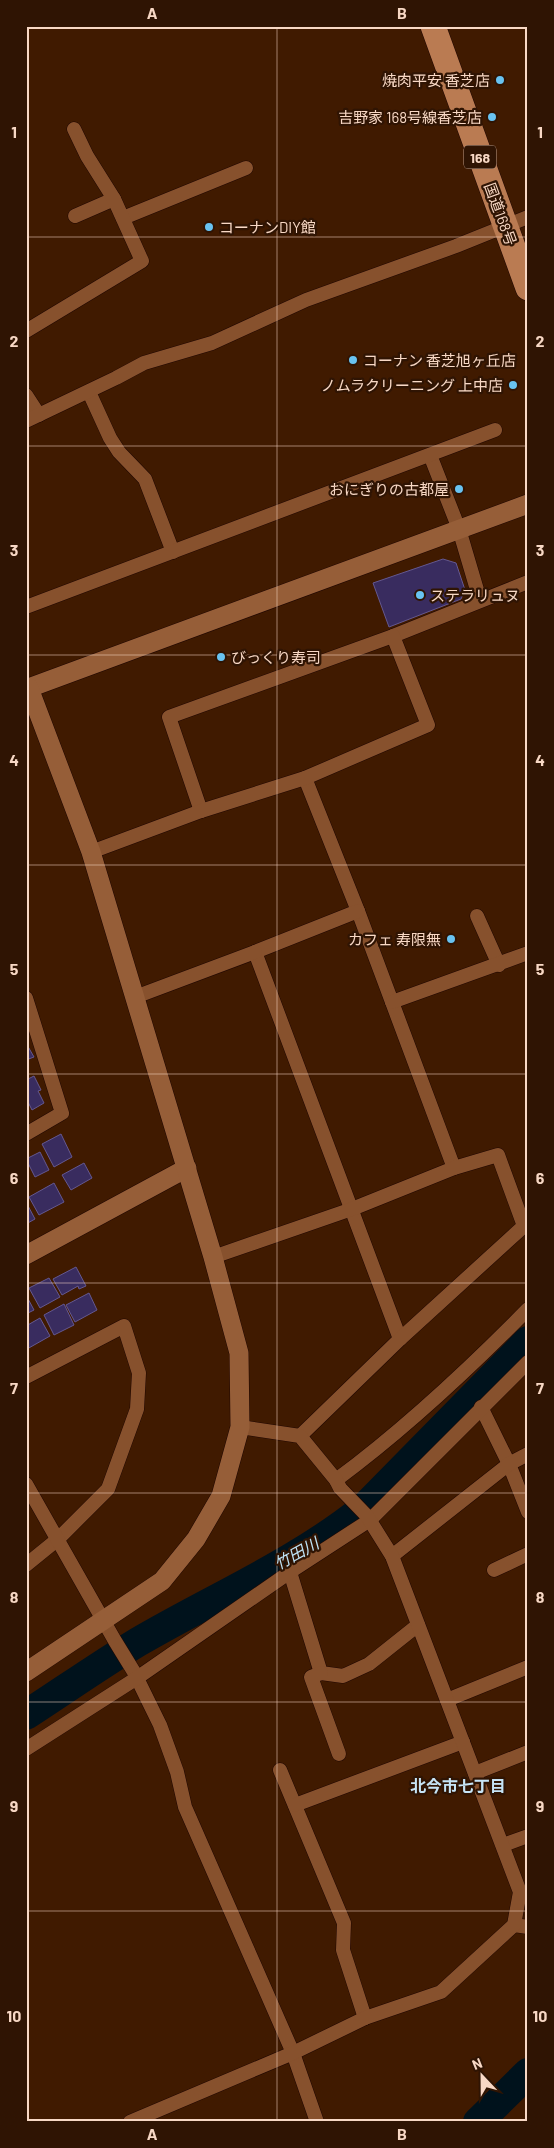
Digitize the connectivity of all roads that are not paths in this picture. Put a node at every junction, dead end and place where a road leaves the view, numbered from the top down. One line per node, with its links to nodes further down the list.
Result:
1 (433, 26): 8 (highway, 国道168号 / 168)
2 (74, 130): 4 (street)
3 (246, 168): 7 (street)
4 (114, 199): 5 (street); 7 (street)
5 (75, 216)
6 (528, 217): 8 (street)
7 (123, 218): 10 (street)
8 (505, 227): 9 (highway, 国道168号 / 168); 11 (street)
9 (528, 288)
10 (26, 331)
11 (89, 392): 13 (street); 18 (street)
12 (26, 395): 13 (street)
13 (32, 418)
14 (494, 430): 15 (street)
15 (430, 455): 17 (street); 18 (street)
16 (528, 504): 17 (street)
17 (458, 529): 20 (street); 23 (street)
18 (173, 552): 21 (street)
19 (528, 582): 20 (street)
20 (480, 600): 22 (street)
21 (26, 607)
22 (393, 636): 24 (street); 25 (street)
23 (27, 686): 26 (street)
24 (305, 778): 25 (street); 27 (street)
25 (201, 811): 26 (street)
26 (91, 852): 32 (street)
27 (358, 911): 29 (street); 34 (street)
28 (477, 916): 31 (street)
29 (256, 952): 32 (street); 39 (street)
30 (528, 953): 31 (street)
31 (499, 965): 34 (street)
32 (134, 997): 37 (street)
33 (26, 998): 35 (street)
34 (392, 1002): 38 (street)
35 (29, 1019): 36 (street)
36 (26, 1134)
37 (187, 1168): 41 (street); 42 (street)
38 (454, 1168): 39 (street); 40 (street)
39 (352, 1209): 42 (street); 44 (street)
40 (526, 1228): 44 (street)
41 (27, 1254)
42 (213, 1257): 48 (street)
43 (528, 1309): 53 (street)
44 (400, 1339): 49 (street)
45 (528, 1362): 47 (street)
46 (26, 1377): 56 (street)
47 (481, 1407): 51 (street); 55 (street)
48 (240, 1427): 49 (street); 62 (street)
49 (300, 1436): 53 (street)
50 (528, 1454): 51 (street)
51 (509, 1464): 54 (street); 58 (street)
52 (26, 1484): 56 (street)
53 (338, 1484): 55 (street)
54 (528, 1512)
55 (369, 1518): 58 (street); 61 (street)
56 (58, 1539): 59 (street); 62 (street)
57 (528, 1554): 60 (street)
58 (392, 1556): 63 (street)
59 (26, 1565)
60 (494, 1570)
61 (290, 1572): 66 (street); 67 (street)
62 (104, 1621): 65 (street); 67 (street)
63 (418, 1625): 66 (street); 68 (street)
64 (528, 1667): 68 (street)
65 (26, 1672)
66 (321, 1673): 72 (street)
67 (136, 1675): 70 (street); 80 (street)
68 (448, 1700): 69 (street)
69 (463, 1742): 74 (street); 75 (street)
70 (26, 1749)
71 (528, 1752): 74 (street)
72 (339, 1754)
73 (280, 1770): 75 (street)
74 (475, 1772): 77 (street)
75 (295, 1805): 79 (street)
76 (528, 1836): 77 (street)
77 (503, 1845): 78 (street)
78 (521, 1926): 79 (street)
79 (366, 2018): 80 (street)
80 (293, 2053): 81 (street); 82 (street)
81 (130, 2122)
82 (317, 2122)

